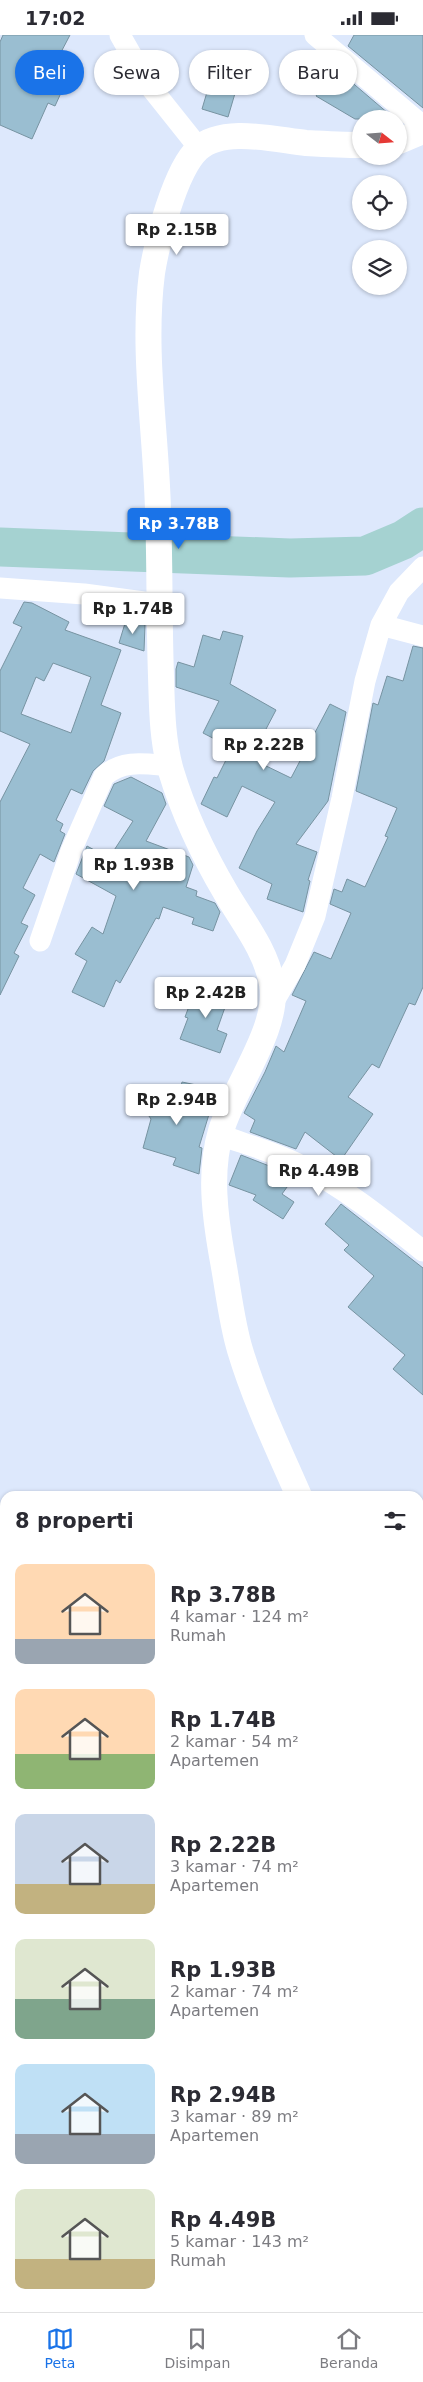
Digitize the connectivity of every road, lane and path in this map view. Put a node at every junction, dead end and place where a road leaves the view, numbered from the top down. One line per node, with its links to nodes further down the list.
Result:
1 (120, 35): 7 (street)
2 (315, 35): 3 (street)
3 (423, 126)
4 (423, 131): 5 (street)
5 (408, 137)
6 (352, 145): 7 (street)
7 (198, 149): 10 (street)
8 (423, 567): 11 (street)
9 (0, 588): 10 (street)
10 (159, 599): 13 (street)
11 (381, 625): 12 (street); 15 (street)
12 (423, 636)
13 (170, 766): 14 (street); 15 (street)
14 (40, 941)
15 (273, 1003): 16 (street)
16 (220, 1135): 17 (street); 18 (street)
17 (423, 1251)
18 (297, 1491)

